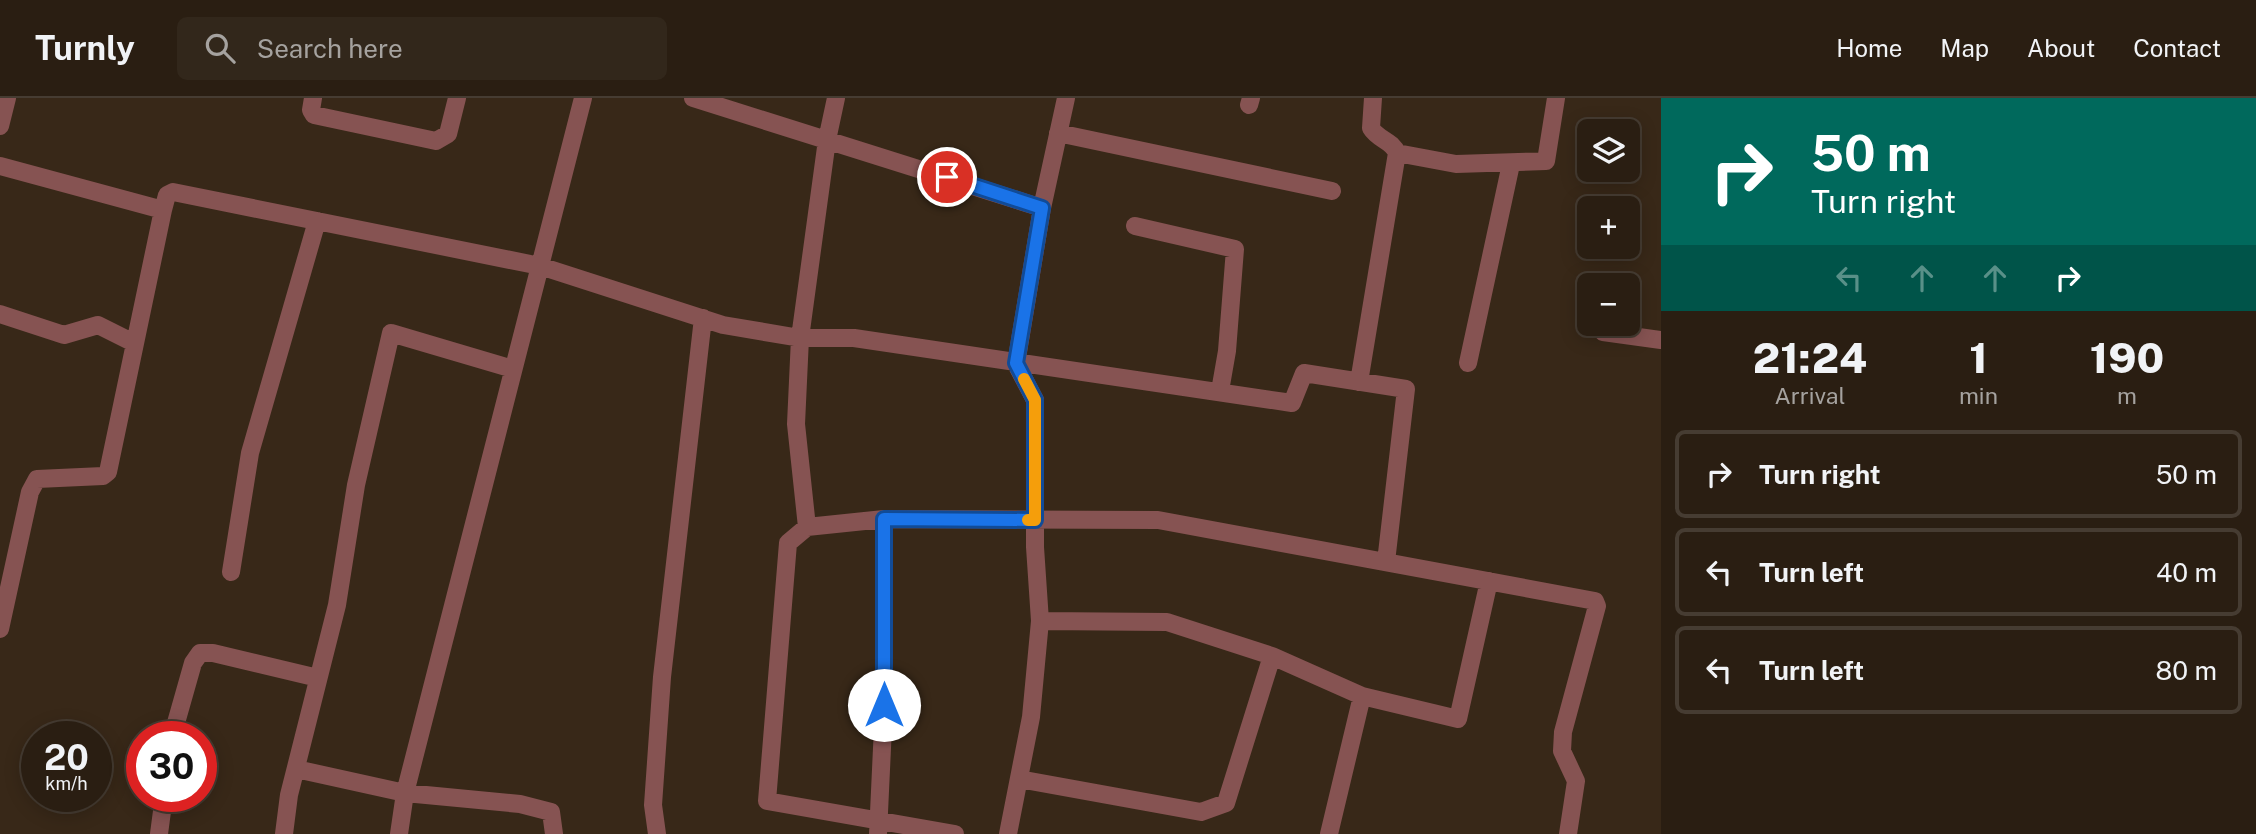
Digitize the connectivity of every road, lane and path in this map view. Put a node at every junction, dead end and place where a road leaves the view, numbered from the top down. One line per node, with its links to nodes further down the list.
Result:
1 (7, 98): 10 (street)
2 (313, 98): 3 (street)
3 (457, 98)
4 (583, 98): 21 (street)
5 (693, 98): 12 (street)
6 (836, 98): 12 (street)
7 (1066, 98): 11 (street)
8 (1373, 98): 13 (street)
9 (1556, 98): 14 (street)
10 (0, 126)
11 (1058, 134): 16 (street); 17 (street)
12 (827, 140): 17 (street); 25 (street)
13 (1397, 153): 14 (street); 31 (street)
14 (1511, 164): 29 (street)
15 (0, 166): 18 (street)
16 (1332, 191)
17 (1042, 208): 28 (street)
18 (163, 210): 19 (street); 27 (street)
19 (317, 221): 21 (street); 37 (street)
20 (1135, 226): 32 (street)
21 (540, 266): 23 (street); 30 (street)
22 (0, 314): 27 (street)
23 (704, 318): 25 (street); 54 (street)
24 (1632, 336): 26 (street)
25 (800, 338): 28 (street); 35 (street)
26 (1661, 340)
27 (134, 343): 40 (street)
28 (1016, 363): 32 (street); 34 (street)
29 (1468, 363)
30 (513, 369): 42 (street); 47 (street)
31 (1359, 382): 32 (street); 36 (street)
32 (1220, 391)
33 (884, 519): 34 (street); 35 (street); 49 (street)
34 (1035, 520): 36 (street); 39 (street)
35 (807, 527): 49 (street)
36 (1386, 562): 38 (street)
37 (231, 572)
38 (1489, 581): 43 (street); 58 (street)
39 (1040, 621): 41 (street); 46 (street)
40 (0, 629)
41 (1272, 656): 43 (street); 46 (street)
42 (318, 678): 44 (street); 45 (street)
43 (1362, 696): 57 (street)
44 (177, 721)
45 (296, 769): 47 (street); 51 (street)
46 (1019, 779): 56 (street)
47 (405, 793): 52 (street); 53 (street)
48 (162, 812): 50 (street)
49 (878, 827): 55 (street)
50 (159, 834)
51 (284, 834)
52 (399, 834)
53 (554, 834)
54 (657, 834)
55 (955, 834)
56 (1008, 834)
57 (1329, 834)
58 (1568, 834)

